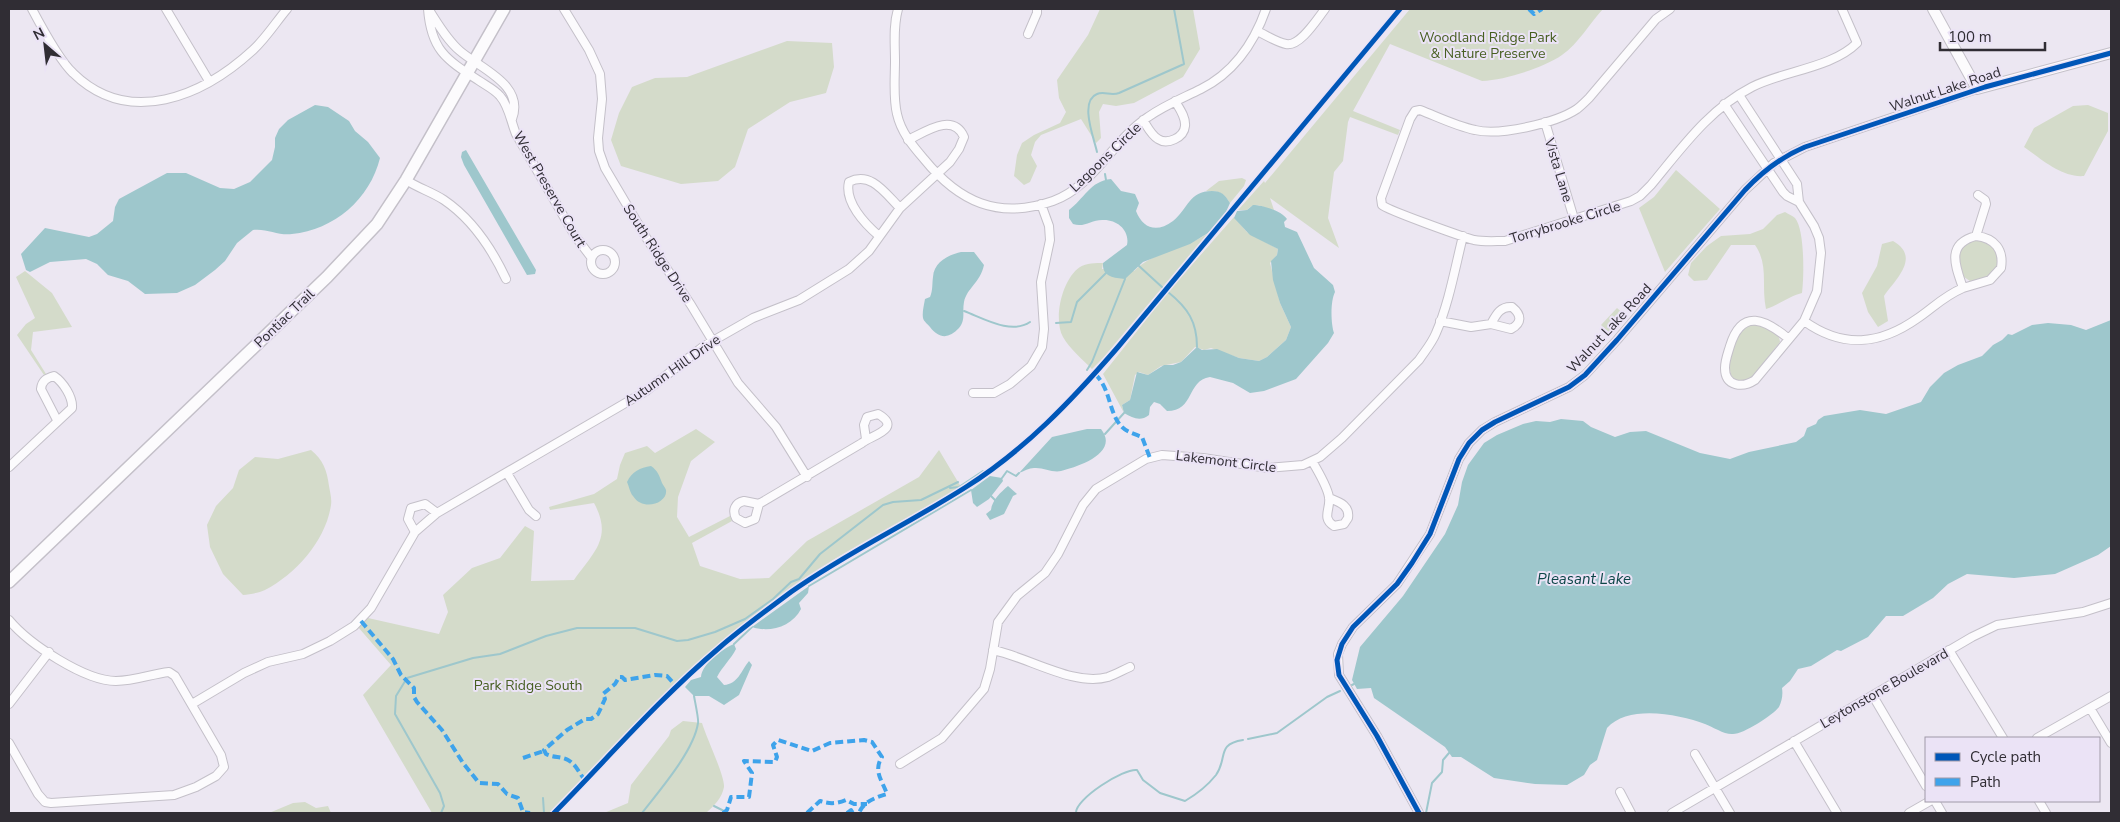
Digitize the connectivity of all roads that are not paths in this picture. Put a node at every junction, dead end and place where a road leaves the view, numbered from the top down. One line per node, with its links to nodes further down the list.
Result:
1 (32, 9): 19 (street)
2 (166, 9): 19 (street)
3 (287, 9): 19 (street)
4 (428, 9): 17 (street, West Preserve Court); 18 (street, West Preserve Court)
5 (504, 9): 17 (main road, Pontiac Trail)
6 (564, 9): 47 (street, South Ridge Drive)
7 (898, 9): 27 (street, Lagoons Circle)
8 (1037, 9): 15 (street)
9 (1266, 9): 14 (street, Lagoons Circle)
10 (1325, 9): 14 (street)
11 (1670, 9): 26 (street, Torrybrooke Circle)
12 (1842, 9): 21 (street, Torrybrooke Circle)
13 (1933, 9): 20 (street)
14 (1257, 31): 22 (street, Lagoons Circle)
15 (1028, 34)
16 (2111, 53): 20 (street, Walnut Lake Road)
17 (474, 62): 18 (main road, Pontiac Trail); 24 (street, West Preserve Court)
18 (468, 74): 24 (street, West Preserve Court); 31 (main road, Pontiac Trail)
19 (209, 81)
20 (1977, 89): 28 (street, Walnut Lake Road)
21 (1739, 95): 23 (street, Torrybrooke Circle); 28 (street)
22 (1175, 101): 25 (street, Lagoons Circle); 25 (street)
23 (1724, 104): 29 (street); 36 (street, Torrybrooke Circle)
24 (512, 119): 40 (street, West Preserve Court)
25 (1143, 120): 34 (street, Lagoons Circle)
26 (1544, 122): 36 (street, Vista Lane); 38 (street, Torrybrooke Circle)
27 (908, 140): 30 (street, Lagoons Circle); 30 (street, Autumn Hill Drive)
28 (1780, 159): 29 (street, Walnut Lake Road); 33 (street)
29 (1768, 168): 33 (street); 85 (street, Walnut Lake Road)
30 (937, 175): 34 (street, Lagoons Circle); 35 (street, Autumn Hill Drive)
31 (406, 180): 41 (street); 60 (main road, Pontiac Trail)
32 (1978, 195): 39 (street)
33 (1799, 202): 44 (street)
34 (1041, 204): 48 (street)
35 (900, 208): 37 (street, Autumn Hill Drive); 37 (street)
36 (1574, 219): 38 (street, Torrybrooke Circle)
37 (879, 236): 47 (street, Autumn Hill Drive)
38 (1463, 236): 43 (street, Lakemont Circle)
39 (1976, 236): 42 (street); 42 (street)
40 (592, 257)
41 (506, 280)
42 (1963, 288): 44 (street)
43 (1440, 321): 45 (street); 51 (street, Lakemont Circle)
44 (1804, 321): 46 (street)
45 (1491, 324)
46 (1789, 339): 46 (street)
47 (712, 341): 53 (street, Autumn Hill Drive); 54 (street, South Ridge Drive)
48 (973, 393)
49 (57, 420): 49 (street); 52 (street)
50 (866, 439): 54 (street)
51 (1312, 461): 55 (street); 63 (street, Lakemont Circle)
52 (9, 467)
53 (507, 473): 57 (street, Autumn Hill Drive); 58 (street)
54 (807, 477): 56 (street)
55 (1330, 498)
56 (760, 504)
57 (438, 513): 59 (street, Autumn Hill Drive); 59 (street)
58 (536, 516)
59 (415, 532): 70 (street, Autumn Hill Drive)
60 (9, 582)
61 (2111, 604): 64 (street, Leytonstone Boulevard)
62 (9, 620): 65 (street)
63 (993, 650): 66 (street); 78 (street, Lakemont Circle)
64 (1949, 650): 67 (street, Leytonstone Boulevard); 72 (street)
65 (49, 652): 69 (street); 70 (street)
66 (1130, 667)
67 (1873, 696): 74 (street, Leytonstone Boulevard); 79 (street)
68 (2111, 696): 71 (street)
69 (9, 704)
70 (192, 704): 75 (street)
71 (2090, 708): 73 (street); 76 (street)
72 (2002, 737)
73 (2040, 737)
74 (1794, 741): 80 (street, Leytonstone Boulevard); 89 (street)
75 (9, 742)
76 (2111, 743)
77 (1695, 754): 80 (street)
78 (900, 764)
79 (1925, 784)
80 (1715, 789): 87 (street, Leytonstone Boulevard); 88 (street)
81 (1620, 792): 86 (street)
82 (1928, 802): 90 (street)
83 (1936, 802): 91 (street)
84 (2040, 802): 92 (street)
85 (1419, 813)
86 (1631, 813)
87 (1672, 813)
88 (1730, 813)
89 (1837, 813)
90 (1909, 813)
91 (1942, 813)
92 (2046, 813)

